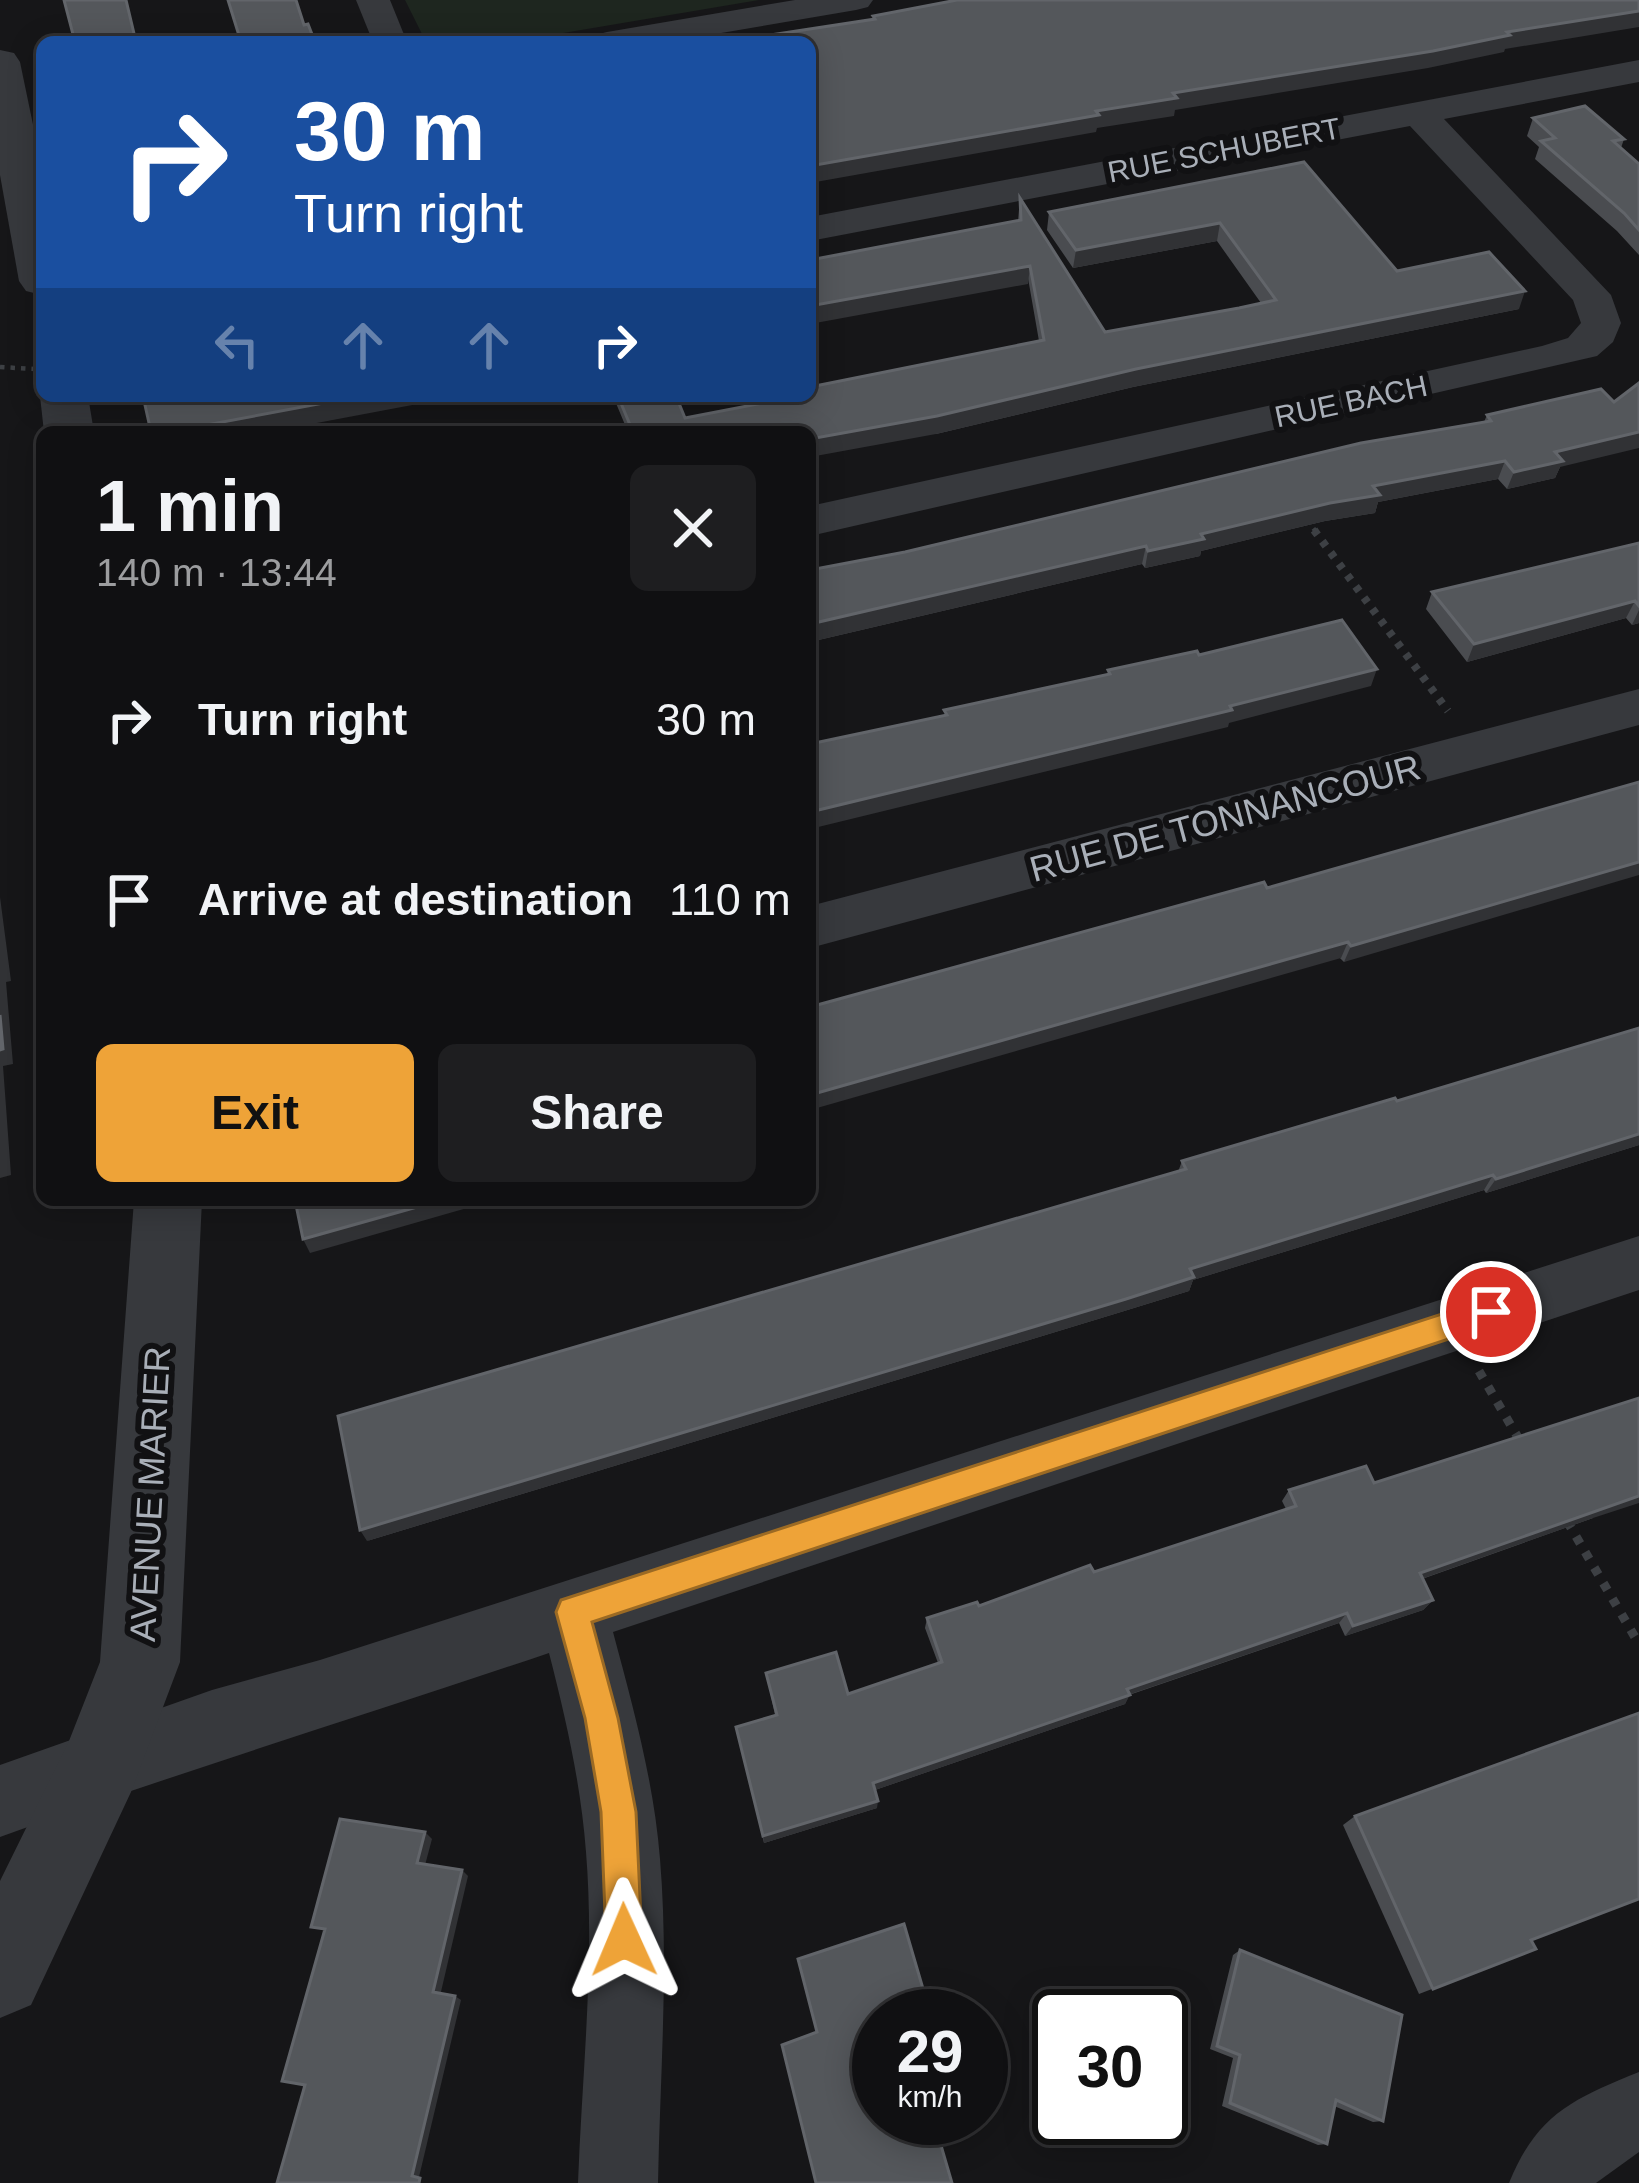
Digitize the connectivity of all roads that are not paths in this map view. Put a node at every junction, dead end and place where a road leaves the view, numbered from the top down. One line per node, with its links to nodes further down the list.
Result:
1 (373, 0): 3 (street)
2 (856, 0): 4 (street)
3 (388, 36)
4 (643, 36)
5 (0, 62): 9 (street)
6 (1639, 71): 7 (street, RUE SCHUBERT)
7 (1417, 112): 8 (street, RUE SCHUBERT); 10 (street, RUE BACH)
8 (816, 229)
9 (36, 250)
10 (816, 520)
11 (1639, 706): 12 (street, RUE DE TONNANCOUR)
12 (816, 925)
13 (168, 1206): 16 (street, AVENUE MARIER)
14 (1639, 1263): 15 (street)
15 (573, 1612): 16 (street); 20 (street)
16 (102, 1763): 17 (street); 18 (street, AVENUE MARIER)
17 (0, 1801)
18 (0, 1975)
19 (1639, 2110): 21 (street)
20 (618, 2183)
21 (1549, 2183)

